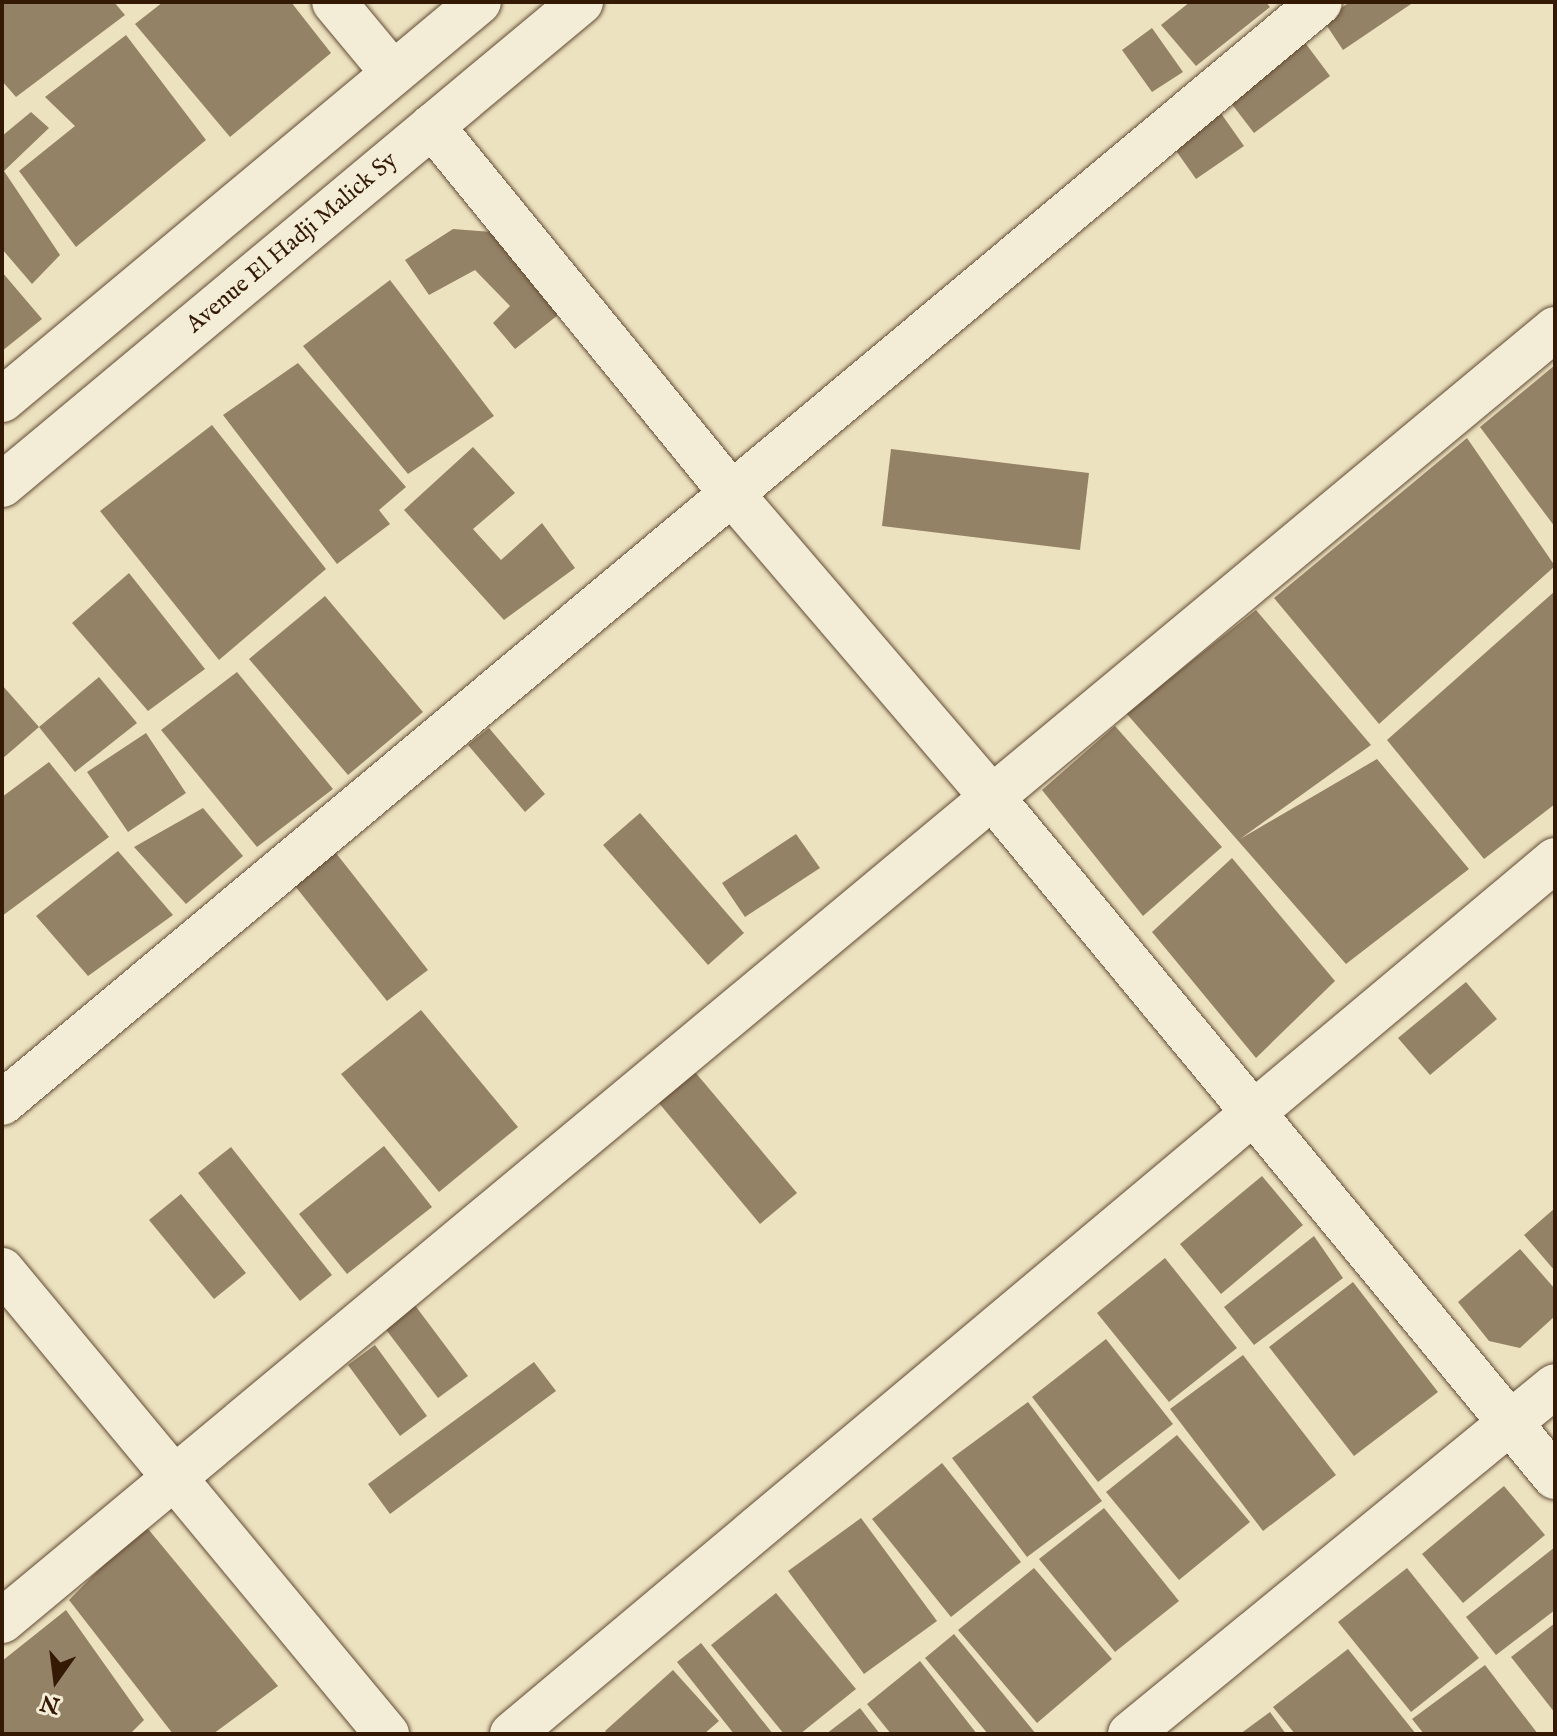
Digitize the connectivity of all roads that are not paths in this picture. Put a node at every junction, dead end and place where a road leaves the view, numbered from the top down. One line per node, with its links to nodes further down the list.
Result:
1 (334, 2): 5 (street)
2 (479, 2): 5 (street)
3 (581, 2): 6 (street, Avenue El Hadji Malick Sy)
4 (1320, 2): 10 (street)
5 (393, 73): 8 (street)
6 (432, 126): 9 (street, Avenue El Hadji Malick Sy); 10 (street)
7 (1555, 329): 11 (street)
8 (2, 400)
9 (2, 485)
10 (732, 494): 11 (street); 13 (street)
11 (992, 797): 14 (street); 19 (street)
12 (1555, 860): 14 (street)
13 (2, 1103)
14 (1254, 1113): 17 (street); 22 (street)
15 (2, 1270): 19 (street)
16 (1555, 1386): 17 (street)
17 (1510, 1422): 18 (street); 23 (street)
18 (1555, 1477)
19 (175, 1478): 20 (street); 21 (street)
20 (2, 1621)
21 (387, 1734)
22 (512, 1734)
23 (1130, 1734)

